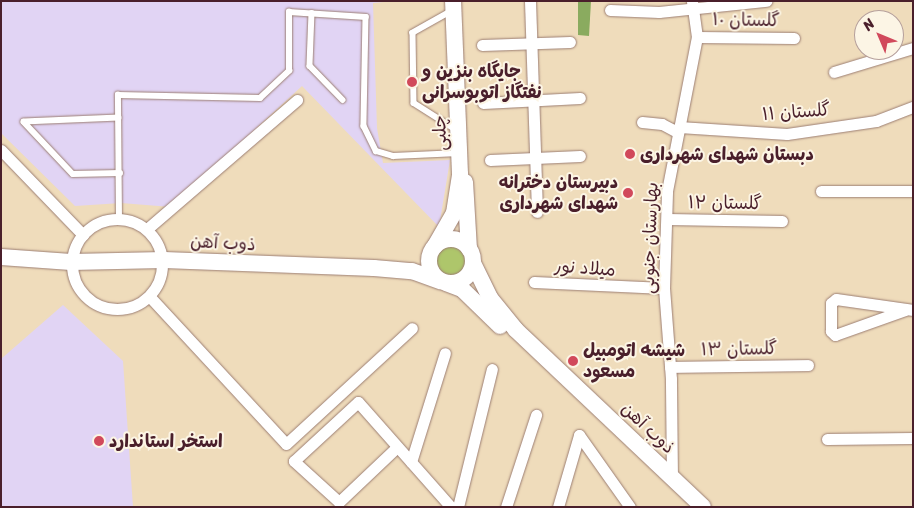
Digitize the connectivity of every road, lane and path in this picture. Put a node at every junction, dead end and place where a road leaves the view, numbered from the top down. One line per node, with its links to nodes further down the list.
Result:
1 (530, 1): 10 (street)
2 (766, 1): 3 (street)
3 (693, 5): 5 (street); 7 (street, بهارستان جنوبی)
4 (454, 6): 23 (main road, چلبی); 23 (lane)
5 (610, 10)
6 (312, 13): 16 (lane); 20 (lane); 25 (lane)
7 (697, 37): 8 (street, گلستان ۱۰); 22 (street, بهارستان جنوبی)
8 (794, 38)
9 (570, 42): 10 (street)
10 (531, 43): 11 (street); 17 (street)
11 (482, 45)
12 (913, 48): 13 (street)
13 (834, 72)
14 (580, 98): 17 (street)
15 (297, 100): 37 (street)
16 (344, 100)
17 (533, 100): 18 (street); 27 (street)
18 (483, 104)
19 (913, 107): 22 (street, گلستان ۱۱)
20 (119, 118): 29 (lane); 29 (lane)
21 (642, 122): 22 (street)
22 (678, 130): 35 (street, بهارستان جنوبی)
23 (460, 132): 25 (main road, چلبی)
24 (1, 150): 38 (street)
25 (460, 153): 30 (main road, چلبی)
26 (580, 156): 27 (street)
27 (535, 158): 28 (street); 33 (street)
28 (490, 160)
29 (120, 173): 34 (lane)
30 (460, 174): 39 (main road); 40 (main road)
31 (821, 191): 32 (street)
32 (913, 192)
33 (537, 212)
34 (119, 219): 37 (street); 38 (street)
35 (667, 219): 36 (street, گلستان ۱۲); 46 (street, بهارستان جنوبی)
36 (782, 221)
37 (146, 229): 42 (street)
38 (82, 235): 43 (street)
39 (435, 246): 40 (main road); 44 (main road)
40 (471, 256): 44 (main road); 59 (main road, ذوب آهن)
41 (1, 257): 43 (main road, ذوب آهن)
42 (164, 260): 43 (main road, ذوب آهن); 44 (main road, ذوب آهن); 47 (street)
43 (71, 262): 47 (street)
44 (443, 282): 59 (main road, ذوب آهن)
45 (534, 282): 46 (street, میلاد نور)
46 (664, 288): 52 (street, بهارستان جنوبی)
47 (150, 297): 49 (street)
48 (909, 310): 48 (street)
49 (412, 328)
50 (445, 353): 58 (street)
51 (808, 365): 52 (street, گلستان ۱۳)
52 (670, 367): 59 (street, بهارستان جنوبی)
53 (492, 369): 61 (street)
54 (536, 415): 62 (street)
55 (828, 438): 56 (street)
56 (913, 438)
57 (397, 447): 57 (street); 58 (street)
58 (411, 462): 60 (street)
59 (671, 482): 65 (main road, ذوب آهن); 66 (main road, ذوب آهن)
60 (452, 507)
61 (458, 507)
62 (506, 507)
63 (558, 507): 64 (street)
64 (630, 507)
65 (691, 507)
66 (703, 507)

